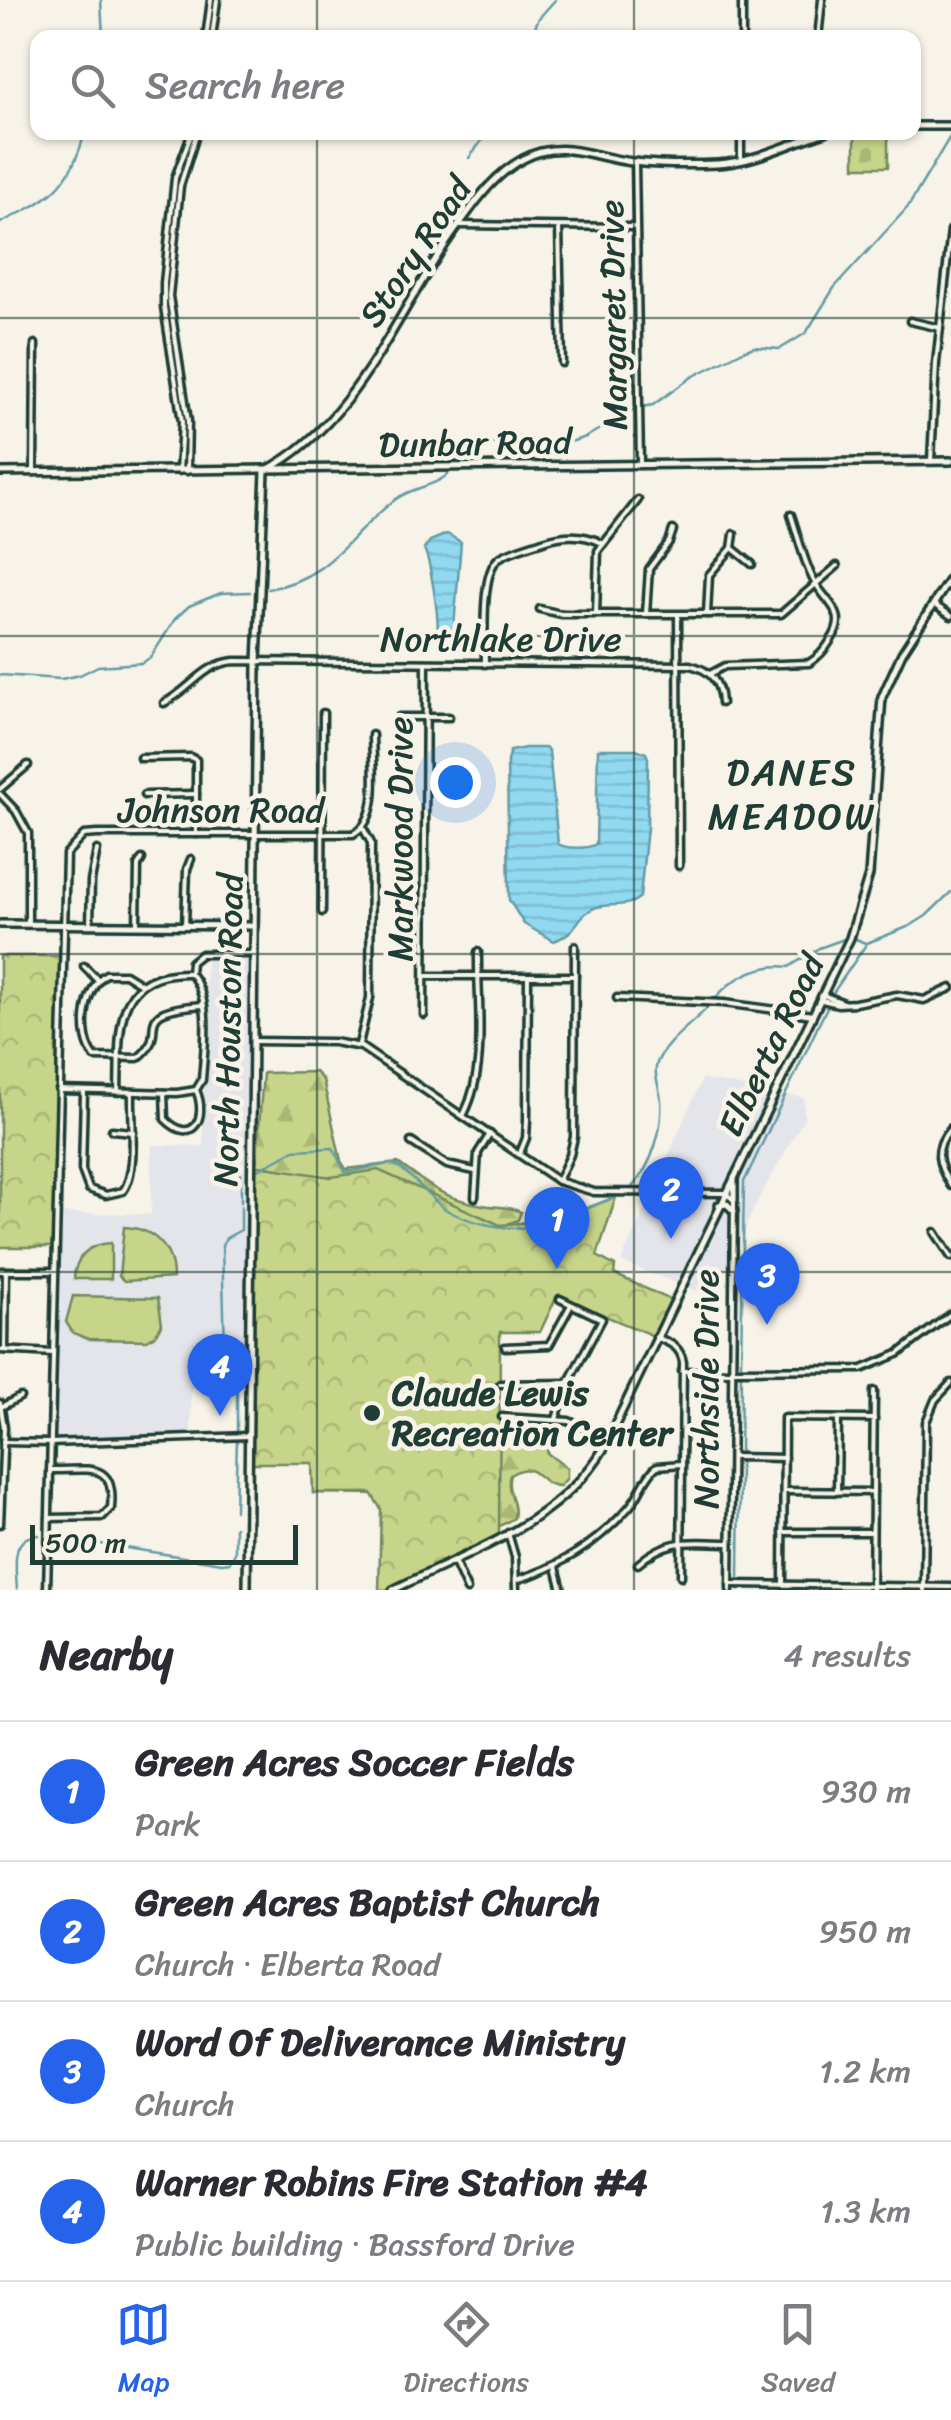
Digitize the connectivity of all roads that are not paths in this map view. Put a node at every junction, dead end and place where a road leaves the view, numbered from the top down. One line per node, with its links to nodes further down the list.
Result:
1 (214, 0): 4 (street)
2 (742, 0): 5 (street)
3 (822, 0): 6 (street)
4 (210, 30)
5 (742, 30)
6 (819, 30)
7 (921, 126): 8 (street)
8 (951, 126)
9 (192, 140): 25 (street)
10 (741, 140): 12 (street)
11 (799, 140): 12 (street, Story Road)
12 (741, 161): 13 (street, Story Road)
13 (635, 162): 14 (street, Story Road); 16 (street, Margaret Drive)
14 (458, 226): 15 (street); 26 (street, Story Road)
15 (559, 227): 16 (street); 21 (street)
16 (636, 228): 24 (street, Margaret Drive)
17 (951, 230): 19 (street)
18 (910, 321): 19 (street)
19 (940, 328): 23 (street)
20 (35, 344): 28 (street)
21 (562, 363)
22 (951, 461): 23 (street, Dunbar Road)
23 (931, 462): 24 (street, Dunbar Road)
24 (640, 466): 26 (street, Dunbar Road)
25 (183, 471): 26 (street, Dunbar Road); 28 (street, Dunbar Road)
26 (264, 471): 46 (street, North Houston Road)
27 (0, 472): 28 (street, Dunbar Road)
28 (34, 472)
29 (638, 500): 33 (street)
30 (791, 515): 38 (street)
31 (674, 530): 42 (street)
32 (734, 534): 34 (street)
33 (602, 543): 41 (street); 48 (street)
34 (732, 548): 35 (street); 43 (street)
35 (752, 564)
36 (837, 566): 38 (street)
37 (951, 577): 39 (street, Elberta Road)
38 (816, 584): 43 (street); 50 (street)
39 (933, 604): 45 (street); 92 (street, Elberta Road)
40 (540, 609): 41 (street)
41 (596, 614): 42 (street)
42 (646, 614): 44 (street)
43 (706, 614): 44 (street)
44 (678, 615): 49 (street)
45 (951, 616)
46 (257, 663): 47 (street, Northlake Drive); 51 (street, Northlake Drive); 65 (street, North Houston Road)
47 (426, 663): 48 (street, Northlake Drive); 55 (street, Markwood Drive)
48 (485, 664): 49 (street, Northlake Drive)
49 (678, 664): 50 (street, Northlake Drive); 70 (street)
50 (710, 674): 52 (street)
51 (164, 703)
52 (721, 704)
53 (323, 713): 66 (street)
54 (399, 717): 55 (street)
55 (426, 718): 56 (street); 84 (street, Markwood Drive)
56 (450, 718)
57 (372, 736): 63 (street, Johnson Road)
58 (140, 758): 61 (street)
59 (28, 765): 60 (street)
60 (0, 791): 73 (street)
61 (196, 794): 62 (street); 64 (street)
62 (144, 795)
63 (363, 828): 66 (street, Johnson Road); 97 (street)
64 (196, 834): 65 (street, Johnson Road); 75 (street, Johnson Road)
65 (256, 835): 66 (street, Johnson Road); 78 (street, North Houston Road)
66 (322, 835): 71 (street)
67 (97, 850): 74 (street)
68 (191, 859): 77 (street)
69 (142, 860): 76 (street)
70 (679, 866)
71 (322, 912)
72 (0, 924): 73 (street)
73 (28, 924): 75 (street)
74 (90, 924): 75 (street); 76 (street)
75 (62, 925): 99 (street, Johnson Road)
76 (137, 925): 77 (street)
77 (185, 925): 78 (street)
78 (254, 926): 81 (street, North Houston Road)
79 (575, 946): 85 (street)
80 (478, 952): 86 (street)
81 (254, 954): 83 (street); 96 (street, North Houston Road)
82 (84, 966): 88 (street)
83 (190, 973): 89 (street); 93 (street)
84 (424, 976): 86 (street); 95 (street, Markwood Drive)
85 (575, 976): 87 (street); 114 (street)
86 (478, 977): 87 (street); 105 (street)
87 (528, 977): 111 (street)
88 (97, 979): 89 (street); 98 (street)
89 (142, 984): 98 (street)
90 (951, 988): 92 (street)
91 (617, 998): 94 (street)
92 (822, 998): 94 (street, Elberta Road)
93 (203, 1005): 98 (street); 100 (street)
94 (813, 1015): 113 (street, Elberta Road)
95 (424, 1016)
96 (253, 1041): 97 (street); 144 (street, North Houston Road)
97 (359, 1046): 105 (street)
98 (119, 1059): 102 (street)
99 (59, 1090): 101 (street); 124 (street, Johnson Road)
100 (196, 1090): 104 (street); 104 (street)
101 (84, 1091): 102 (street); 108 (street)
102 (118, 1092): 103 (street)
103 (132, 1092): 104 (street); 108 (street)
104 (164, 1093)
105 (464, 1115): 109 (street)
106 (951, 1128): 115 (street)
107 (112, 1130): 108 (street)
108 (133, 1132)
109 (490, 1134): 111 (street); 112 (street)
110 (411, 1142): 112 (street)
111 (520, 1153): 114 (street)
112 (475, 1170): 117 (street)
113 (734, 1175): 116 (street, Elberta Road); 118 (street)
114 (558, 1181): 116 (street)
115 (951, 1186)
116 (725, 1193): 118 (street); 119 (street, Elberta Road)
117 (475, 1197)
118 (734, 1200): 120 (street, Northside Drive)
119 (719, 1205): 120 (street); 128 (street, Elberta Road)
120 (734, 1211): 132 (street, Northside Drive)
121 (934, 1232): 122 (street)
122 (950, 1252)
123 (3, 1271): 124 (street); 130 (street)
124 (55, 1271): 131 (street, Johnson Road)
125 (560, 1299): 126 (street)
126 (571, 1304): 129 (street); 135 (street)
127 (951, 1314): 132 (street)
128 (656, 1338): 133 (street); 145 (street, Elberta Road)
129 (505, 1347)
130 (2, 1350): 131 (street)
131 (53, 1352): 147 (street, Johnson Road)
132 (731, 1371): 133 (street); 148 (street, Northside Drive)
133 (682, 1372): 150 (street)
134 (951, 1382): 171 (street)
135 (568, 1383): 136 (street); 141 (street)
136 (500, 1384)
137 (874, 1391): 143 (street)
138 (20, 1397): 139 (street)
139 (1, 1404): 146 (street)
140 (502, 1418): 141 (street)
141 (556, 1418): 145 (street)
142 (838, 1418): 143 (street); 149 (street); 153 (street)
143 (874, 1419): 154 (street)
144 (249, 1436): 147 (street); 173 (street, North Houston Road)
145 (608, 1437): 159 (street, Elberta Road)
146 (3, 1442): 147 (street); 156 (street)
147 (50, 1443): 151 (street, Johnson Road)
148 (731, 1457): 149 (street); 161 (street, Northside Drive)
149 (784, 1458): 152 (street)
150 (682, 1464): 160 (street); 164 (street)
151 (50, 1470): 155 (street, Johnson Road); 155 (street)
152 (784, 1491): 153 (street); 157 (street)
153 (838, 1492): 154 (street)
154 (873, 1492): 158 (street)
155 (48, 1518): 172 (street, Johnson Road)
156 (0, 1524)
157 (783, 1532): 158 (street); 167 (street)
158 (872, 1532): 170 (street)
159 (508, 1533): 162 (street, Elberta Road); 166 (street)
160 (681, 1543): 161 (street); 163 (street); 165 (street)
161 (730, 1543): 168 (street, Northside Drive)
162 (454, 1560): 174 (street, Elberta Road); 175 (street)
163 (638, 1564)
164 (556, 1567): 166 (street); 177 (street)
165 (681, 1576)
166 (516, 1580): 176 (street)
167 (782, 1584): 168 (street); 170 (street)
168 (730, 1587)
169 (951, 1587): 171 (street)
170 (872, 1588): 171 (street)
171 (924, 1588)
172 (47, 1590)
173 (246, 1590)
174 (394, 1590)
175 (467, 1590)
176 (516, 1590)
177 (562, 1590)

